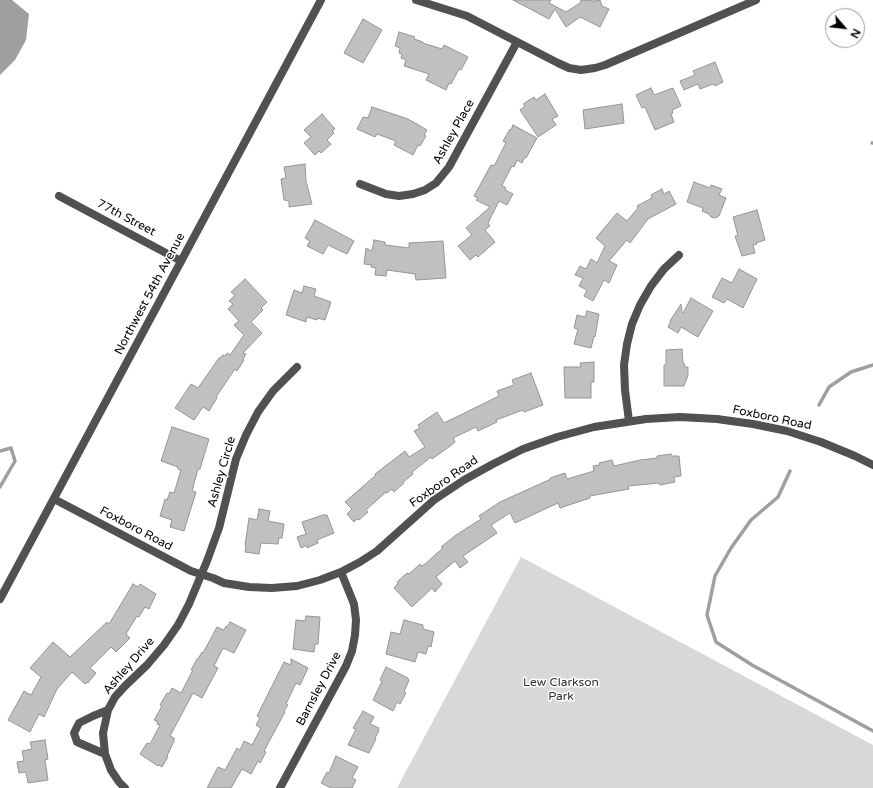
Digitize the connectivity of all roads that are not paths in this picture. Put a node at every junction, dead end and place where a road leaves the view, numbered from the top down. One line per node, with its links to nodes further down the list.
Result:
1 (321, 0): 8 (street, Northwest 54th Avenue)
2 (416, 0): 4 (street)
3 (756, 0): 4 (street)
4 (517, 42): 5 (street, Ashley Place)
5 (360, 184)
6 (59, 196): 8 (street, 77th Street)
7 (679, 255): 10 (street)
8 (181, 261): 12 (street, Northwest 54th Avenue)
9 (296, 367): 14 (street, Ashley Circle)
10 (629, 421): 11 (street, Foxboro Road); 13 (street, Foxboro Road)
11 (873, 465)
12 (54, 499): 14 (street, Foxboro Road); 15 (street, Northwest 54th Avenue)
13 (341, 572): 14 (street, Foxboro Road); 19 (street, Barnsley Drive)
14 (202, 574): 16 (street, Ashley Drive)
15 (0, 599)
16 (108, 710): 17 (street, Ashley Drive); 17 (street, Ashley Drive)
17 (105, 754): 18 (street)
18 (124, 788)
19 (280, 788)

